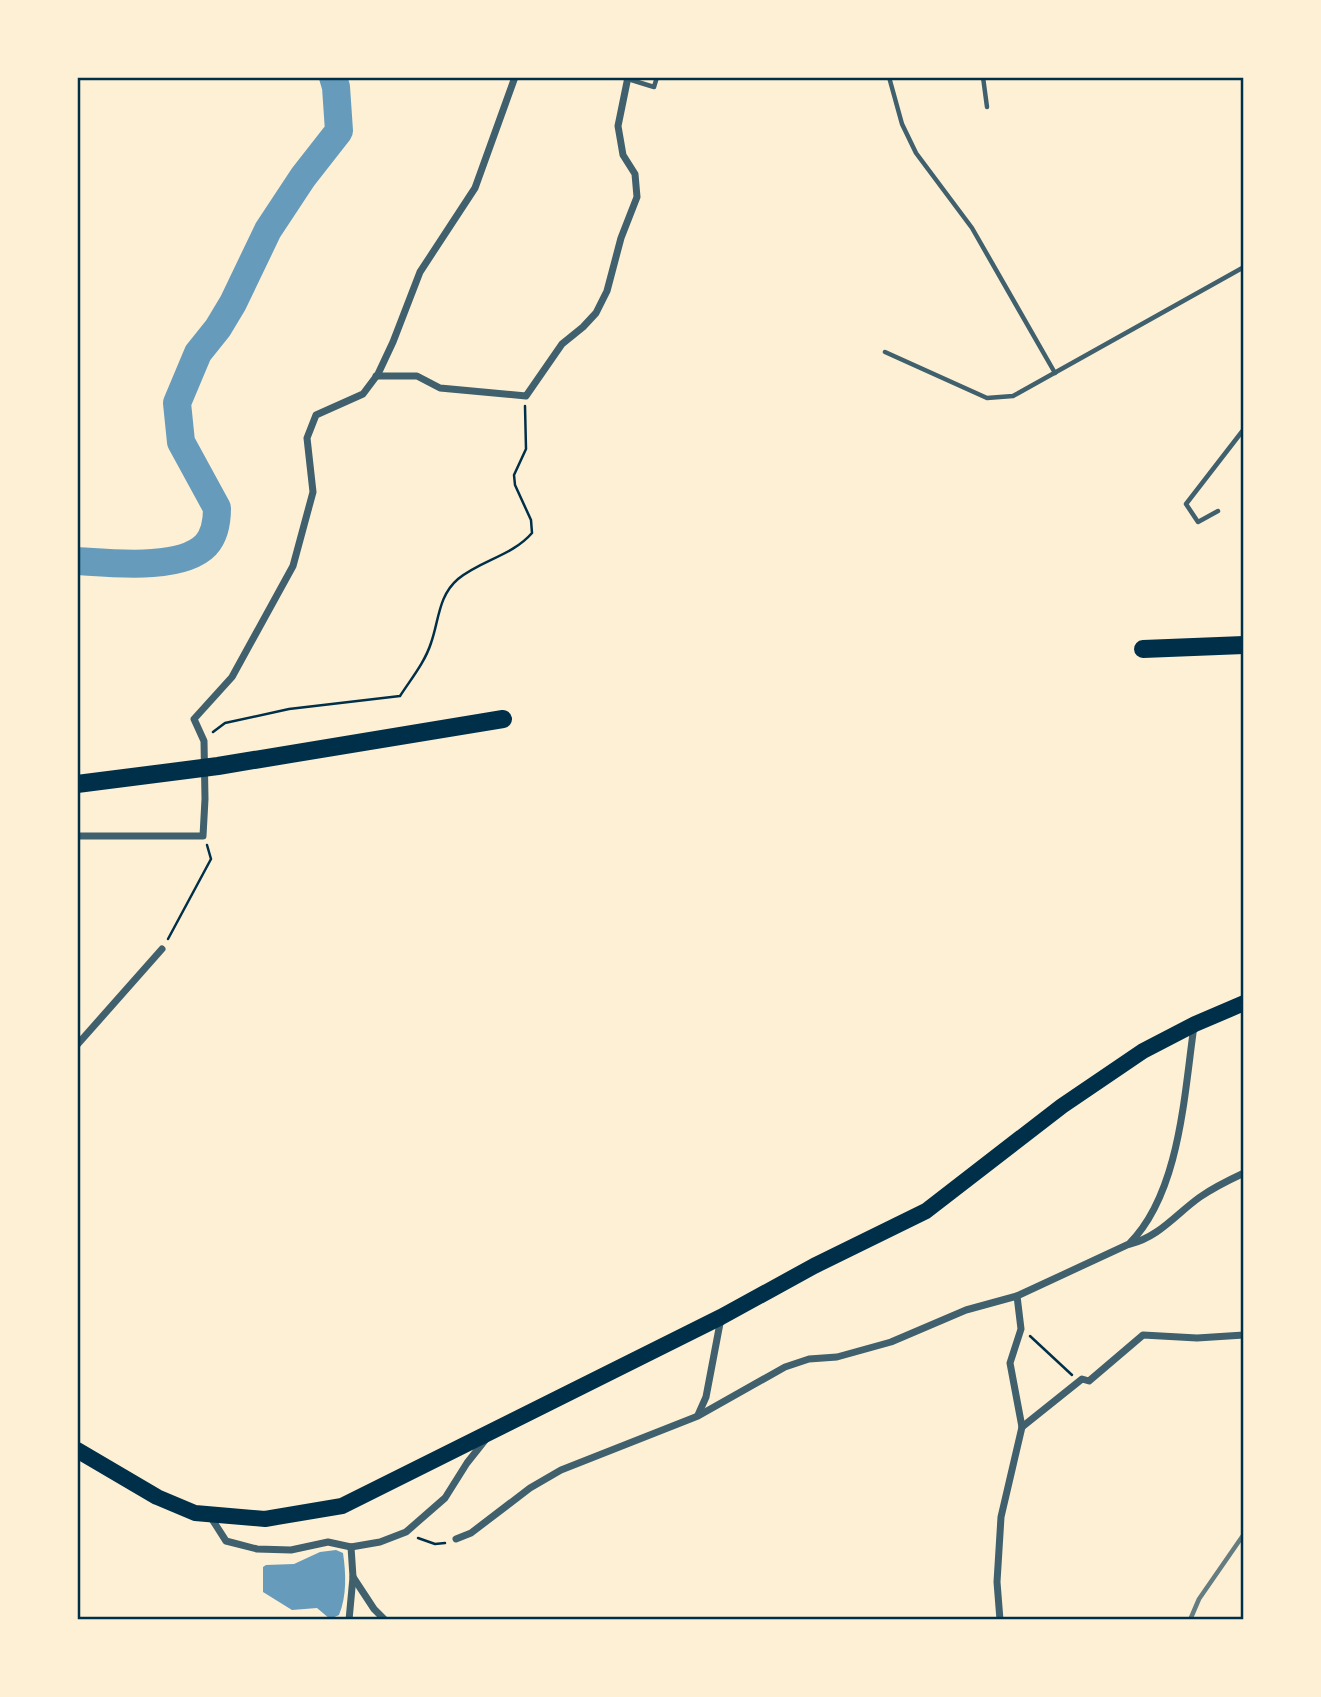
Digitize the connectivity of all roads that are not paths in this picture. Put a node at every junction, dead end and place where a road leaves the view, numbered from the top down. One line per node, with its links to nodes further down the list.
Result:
1 (514, 77): 10 (street)
2 (657, 77): 5 (lane)
3 (889, 77): 9 (lane)
4 (983, 77): 6 (lane)
5 (624, 78): 10 (street)
6 (987, 107)
7 (1244, 267): 9 (lane)
8 (885, 352): 9 (lane)
9 (1055, 373)
10 (376, 376): 17 (street)
11 (1244, 429): 12 (lane)
12 (1218, 511)
13 (1244, 645): 14 (highway)
14 (1143, 649)
15 (503, 719): 16 (highway)
16 (77, 784)
17 (77, 836)
18 (162, 949): 21 (street)
19 (1244, 1003): 20 (highway)
20 (1195, 1024): 23 (street); 25 (highway)
21 (77, 1045)
22 (1244, 1173): 23 (street)
23 (1129, 1244): 24 (street)
24 (1017, 1296): 27 (street); 28 (street)
25 (721, 1317): 27 (street); 29 (highway)
26 (1244, 1335): 28 (street)
27 (698, 1416): 32 (street)
28 (1022, 1427): 37 (street)
29 (492, 1431): 31 (highway); 33 (street)
30 (77, 1450): 31 (highway)
31 (209, 1515): 33 (street)
32 (456, 1539)
33 (351, 1547): 34 (street)
34 (353, 1577): 35 (street); 36 (street)
35 (349, 1620)
36 (385, 1620)
37 (1000, 1620)

